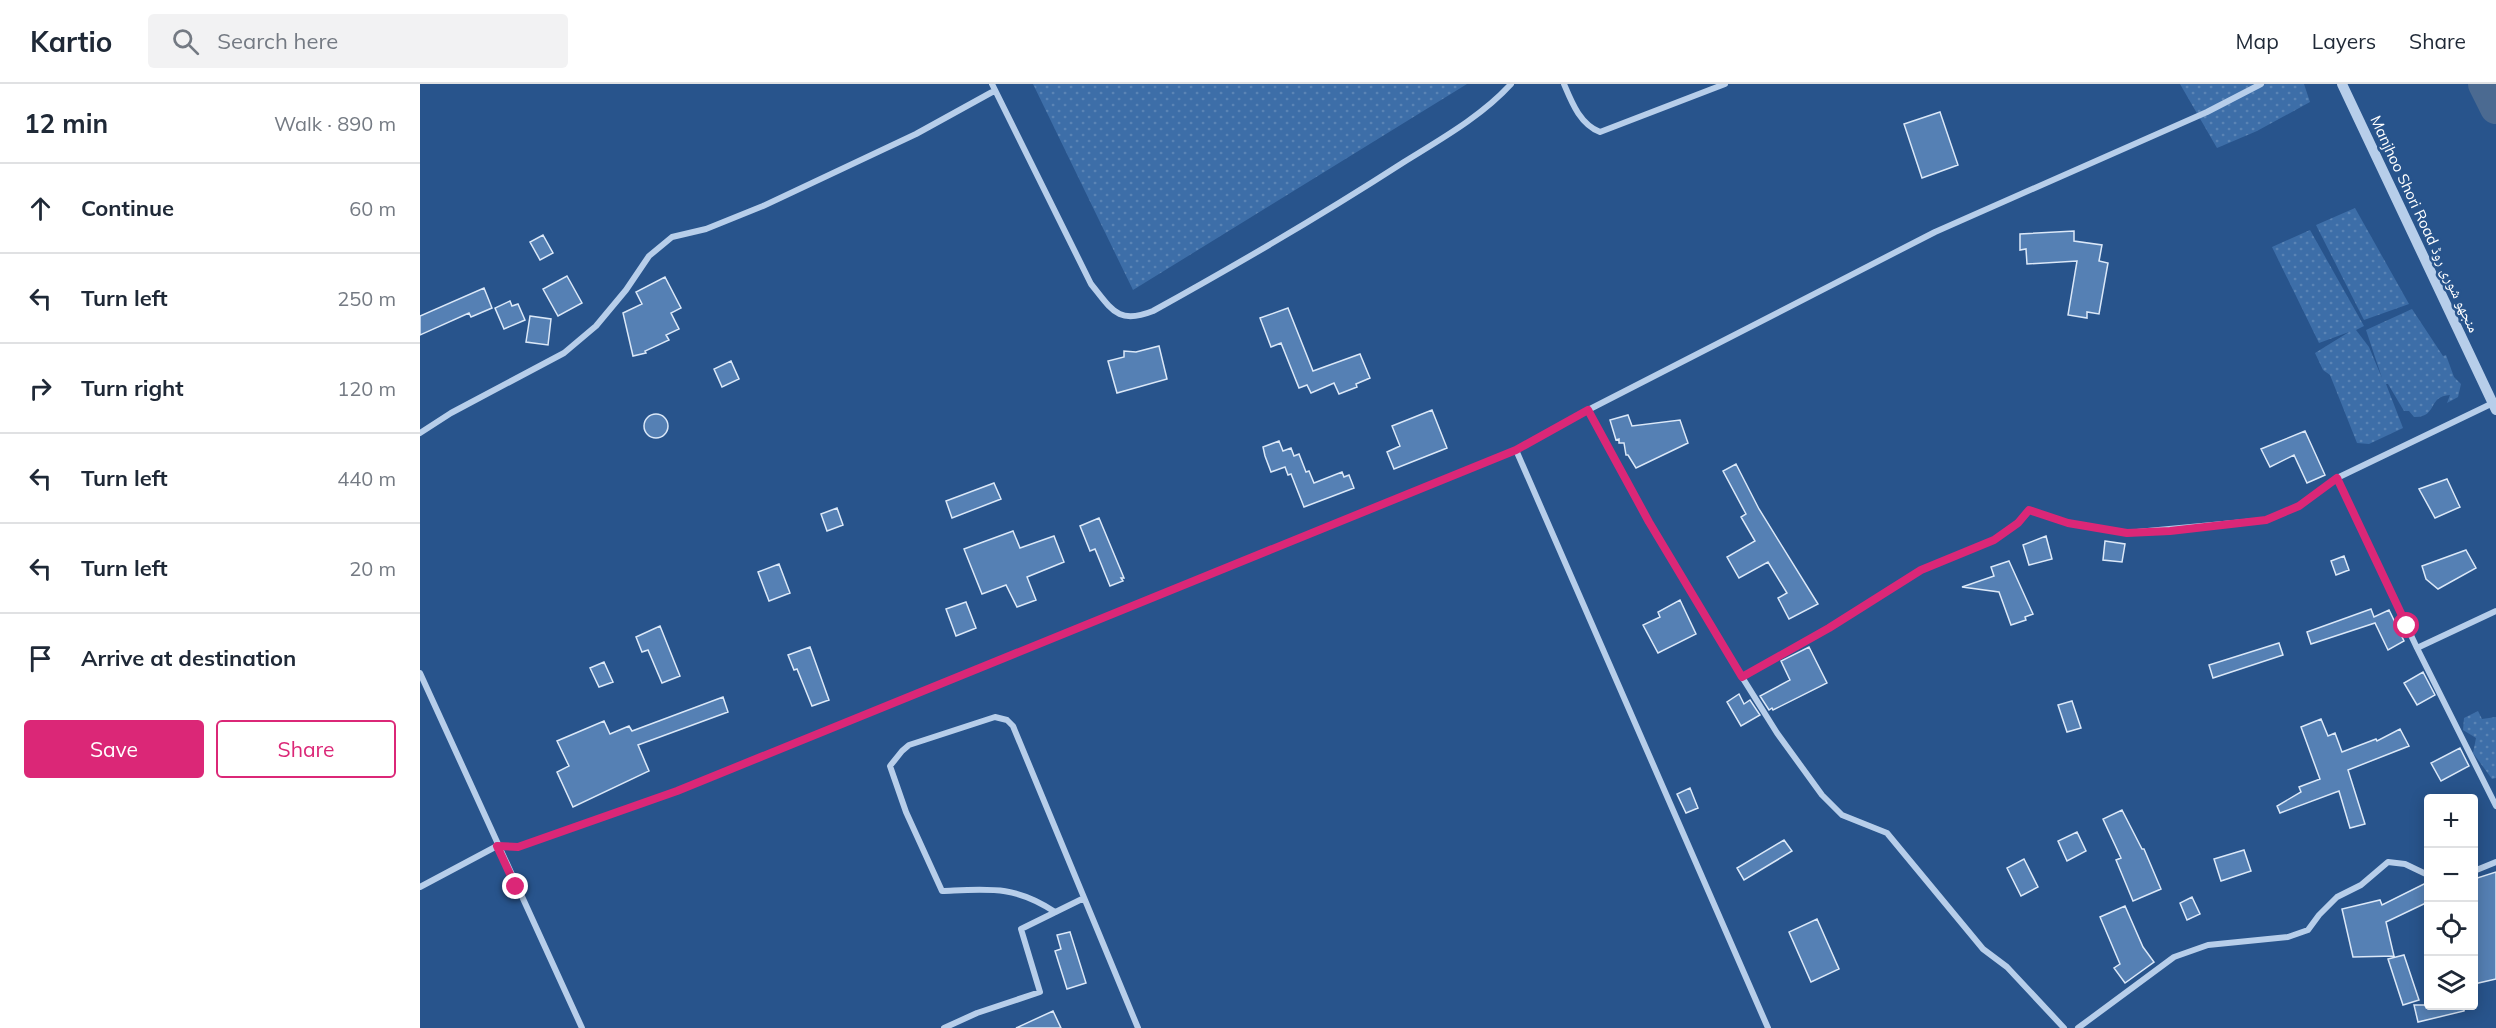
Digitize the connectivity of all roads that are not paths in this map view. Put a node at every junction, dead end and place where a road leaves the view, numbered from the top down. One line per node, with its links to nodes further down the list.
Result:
1 (1511, 84): 6 (street)
2 (1564, 84): 3 (street)
3 (1725, 84)
4 (2260, 84): 8 (street)
5 (2342, 84): 7 (street, Manjhoo Shori Road منجھو شوری روڈ)
6 (993, 87): 9 (street)
7 (2494, 406): 11 (street)
8 (1588, 410): 10 (street); 15 (street)
9 (420, 433)
10 (1516, 450): 17 (street); 27 (street)
11 (2337, 478): 13 (street); 15 (street)
12 (2496, 610): 13 (street)
13 (2417, 648): 16 (street)
14 (420, 673): 17 (street)
15 (1742, 677): 28 (street)
16 (2496, 806)
17 (497, 846): 21 (street); 24 (street)
18 (2496, 862): 19 (street)
19 (2478, 869)
20 (2424, 873): 29 (street)
21 (420, 887)
22 (1084, 898): 23 (street); 23 (street); 26 (street)
23 (1055, 912): 25 (street)
24 (582, 1028)
25 (944, 1028)
26 (1138, 1028)
27 (1767, 1028)
28 (2064, 1028)
29 (2078, 1028)

